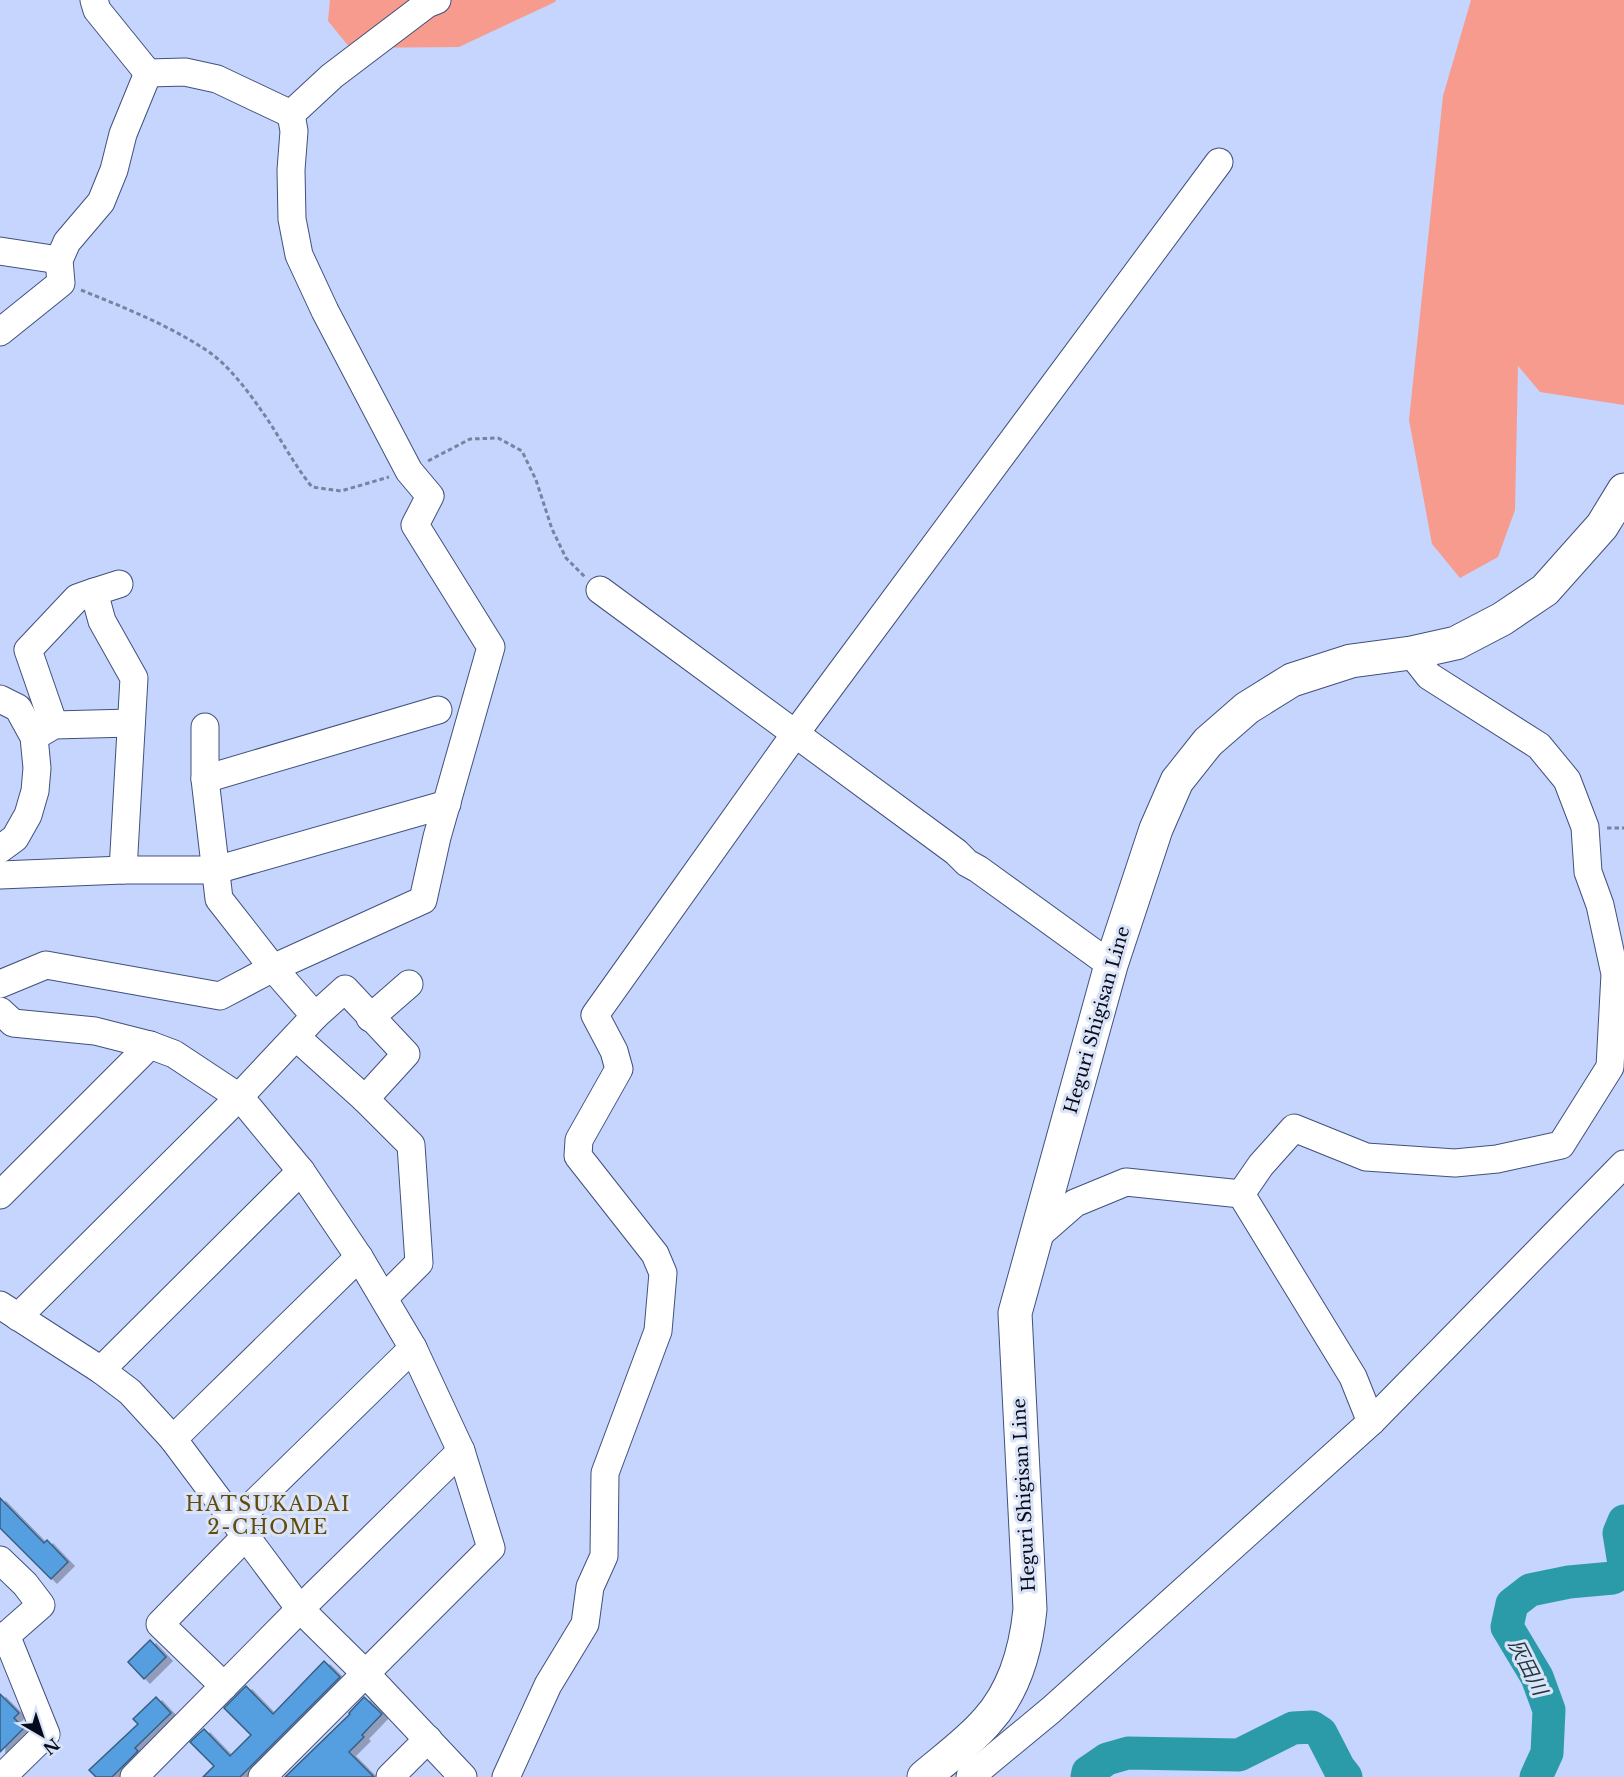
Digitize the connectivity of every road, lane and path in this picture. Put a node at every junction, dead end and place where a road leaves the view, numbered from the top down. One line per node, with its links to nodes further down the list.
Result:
1 (94, 0): 3 (street)
2 (437, 0): 4 (street)
3 (148, 73): 4 (street); 7 (street)
4 (291, 114): 9 (street)
5 (1218, 162): 18 (street)
6 (0, 251): 7 (street)
7 (60, 271): 8 (street); 9 (path)
8 (0, 332)
9 (409, 471): 11 (path); 20 (street)
10 (1624, 490): 12 (main road, Heguri Shigisan Line)
11 (600, 590): 18 (street)
12 (1411, 652): 25 (main road, Heguri Shigisan Line); 38 (street)
13 (0, 699): 17 (street)
14 (438, 710): 19 (street)
15 (131, 723): 17 (street); 17 (street); 22 (street)
16 (205, 727): 19 (street)
17 (44, 731): 21 (street)
18 (795, 734): 25 (street); 61 (street)
19 (205, 779): 23 (street)
20 (447, 804): 23 (street); 26 (street)
21 (0, 849)
22 (123, 870): 23 (street); 24 (street)
23 (216, 870): 26 (street)
24 (0, 875)
25 (1111, 965): 40 (main road, Heguri Shigisan Line)
26 (273, 969): 27 (street); 29 (street)
27 (0, 984)
28 (409, 984): 30 (street)
29 (315, 1017): 30 (street); 32 (street)
30 (370, 1018): 35 (street)
31 (4, 1023): 33 (street)
32 (296, 1037): 34 (street); 35 (street)
33 (150, 1045): 34 (street); 39 (street)
34 (239, 1097): 37 (street); 43 (street)
35 (365, 1099): 42 (street)
36 (1624, 1164): 46 (street)
37 (301, 1171): 41 (street); 45 (street)
38 (1241, 1194): 40 (street); 46 (street)
39 (0, 1195)
40 (1035, 1238): 62 (main road, Heguri Shigisan Line)
41 (359, 1257): 42 (street); 47 (street)
42 (384, 1298): 44 (street)
43 (9, 1311): 45 (street)
44 (413, 1348): 48 (street); 49 (street)
45 (102, 1370): 47 (street)
46 (1371, 1422): 63 (street)
47 (173, 1439): 49 (street)
48 (461, 1451): 51 (street); 53 (street)
49 (241, 1528): 51 (street); 54 (street)
50 (0, 1560): 52 (street)
51 (300, 1609): 53 (street); 54 (street)
52 (3, 1638): 56 (street)
53 (365, 1673): 55 (street); 58 (street)
54 (224, 1686): 57 (street)
55 (428, 1739): 59 (street); 60 (street)
56 (2, 1777)
57 (134, 1777)
58 (262, 1777)
59 (390, 1777)
60 (463, 1777)
61 (506, 1777)
62 (924, 1777)
63 (970, 1777)

